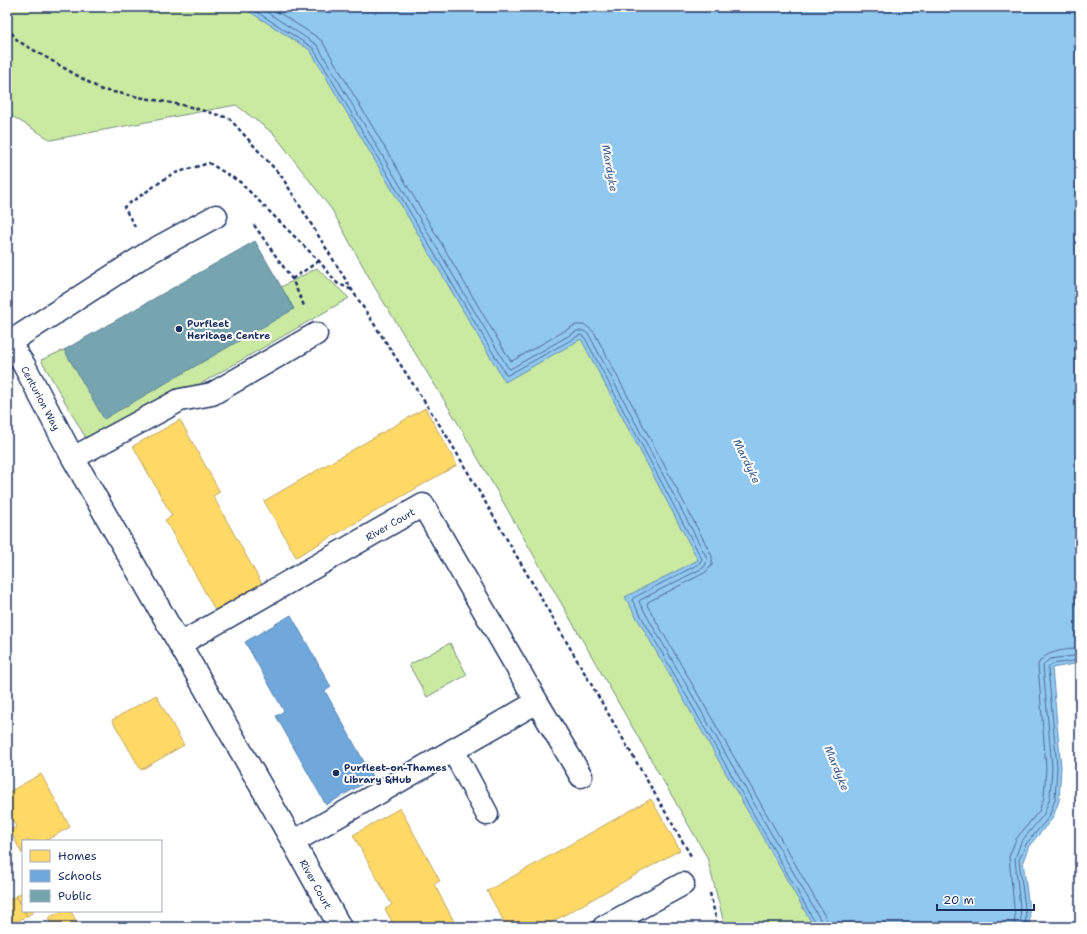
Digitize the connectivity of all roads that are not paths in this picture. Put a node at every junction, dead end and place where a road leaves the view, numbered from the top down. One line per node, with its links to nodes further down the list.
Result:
1 (216, 216): 3 (street)
2 (316, 334): 4 (street)
3 (8, 340): 4 (street, Centurion Way)
4 (73, 458): 5 (street, River Court)
5 (180, 644): 6 (street, River Court); 10 (street, River Court)
6 (537, 702): 7 (street); 8 (street, River Court)
7 (453, 750): 9 (street); 10 (street)
8 (581, 776)
9 (486, 814)
10 (293, 842): 12 (street, River Court)
11 (683, 884): 13 (street)
12 (340, 927)
13 (604, 927)

